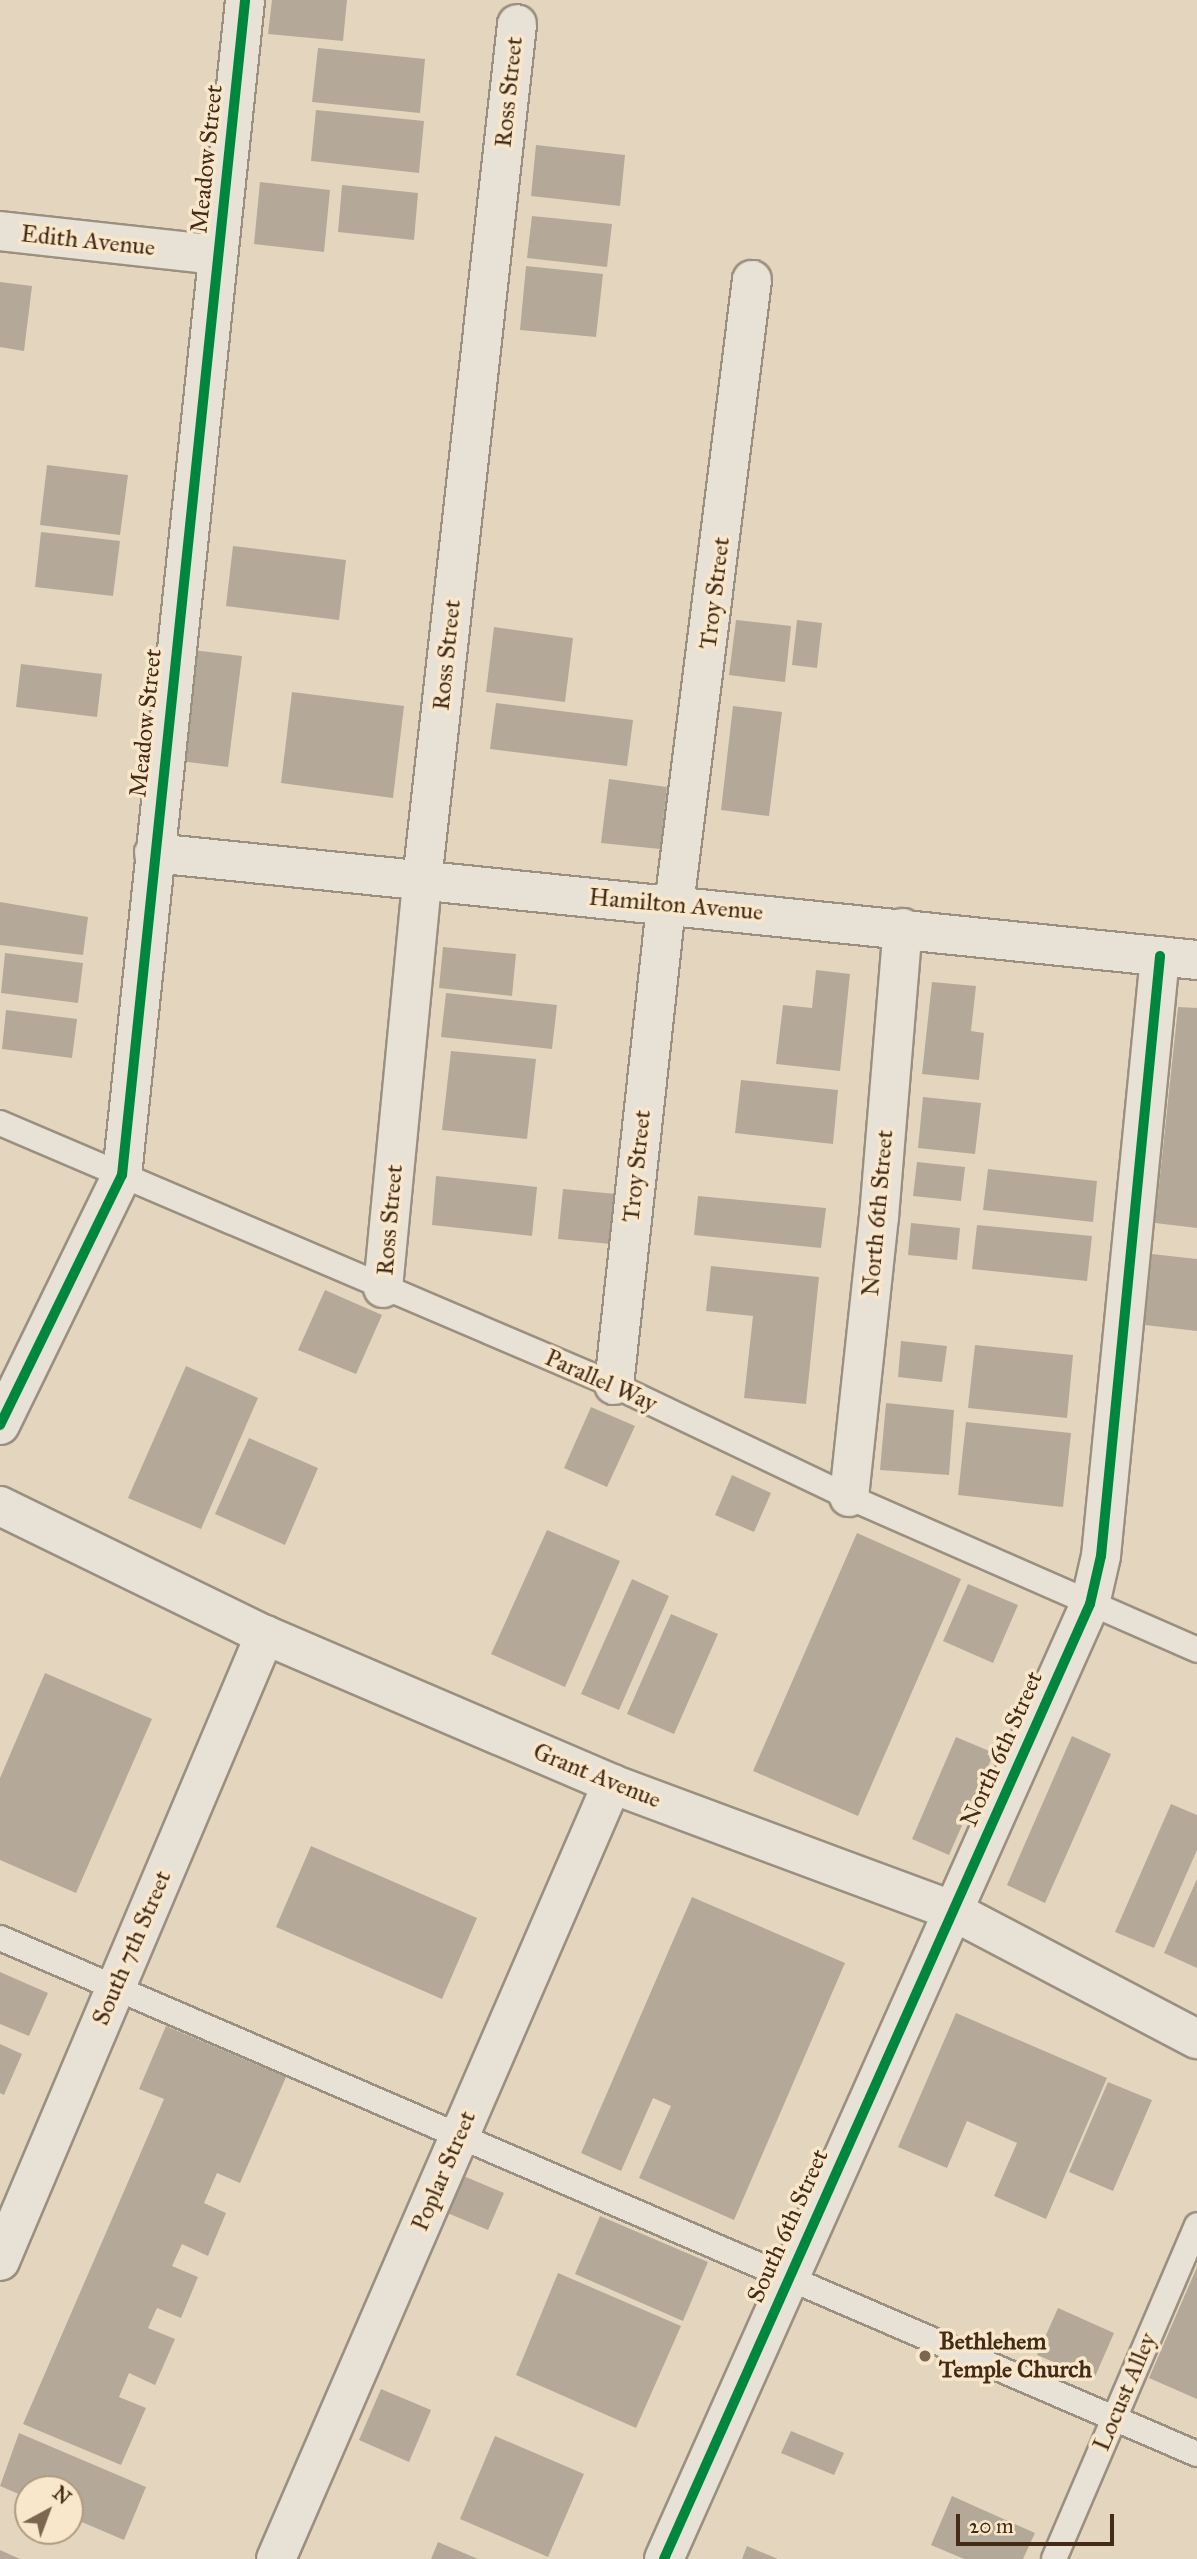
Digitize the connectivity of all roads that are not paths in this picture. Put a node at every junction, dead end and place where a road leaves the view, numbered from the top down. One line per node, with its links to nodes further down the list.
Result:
1 (245, 0): 4 (street, Meadow Street)
2 (517, 24): 7 (street, Ross Street)
3 (0, 231): 4 (street, Edith Avenue)
4 (218, 255): 6 (street, Meadow Street)
5 (752, 280): 8 (street, Troy Street)
6 (154, 853): 7 (street, Hamilton Avenue); 12 (street, Meadow Street)
7 (422, 881): 8 (street, Hamilton Avenue); 13 (street, Ross Street)
8 (670, 905): 9 (street, Hamilton Avenue); 14 (street, Troy Street)
9 (903, 928): 10 (street, Hamilton Avenue); 16 (street, North 6th Street)
10 (1179, 958): 18 (street, North 6th Street)
11 (0, 1123): 12 (lane, Parallel Way)
12 (122, 1175): 13 (lane, Parallel Way); 15 (street, Meadow Street)
13 (383, 1288): 14 (lane, Parallel Way)
14 (614, 1385): 16 (lane, Parallel Way)
15 (0, 1425)
16 (849, 1497): 18 (lane, Parallel Way)
17 (0, 1506): 19 (street, Grant Avenue)
18 (1090, 1604): 20 (lane, Parallel Way); 22 (street, North 6th Street)
19 (265, 1635): 21 (street, Grant Avenue); 24 (street, South 7th Street)
20 (1197, 1650)
21 (612, 1784): 22 (street, Grant Avenue); 26 (street, Poplar Street)
22 (951, 1910): 25 (street, Grant Avenue); 29 (street, South 6th Street)
23 (0, 1938): 24 (lane)
24 (115, 1989): 26 (lane); 28 (street, South 7th Street)
25 (1197, 2039)
26 (460, 2135): 29 (lane); 32 (street, Poplar Street)
27 (1197, 2225): 30 (lane, Locust Alley)
28 (0, 2261)
29 (788, 2279): 30 (lane); 33 (street, South 6th Street)
30 (1114, 2419): 31 (lane); 34 (lane, Locust Alley)
31 (1197, 2454)
32 (276, 2559)
33 (664, 2559)
34 (1054, 2559)

